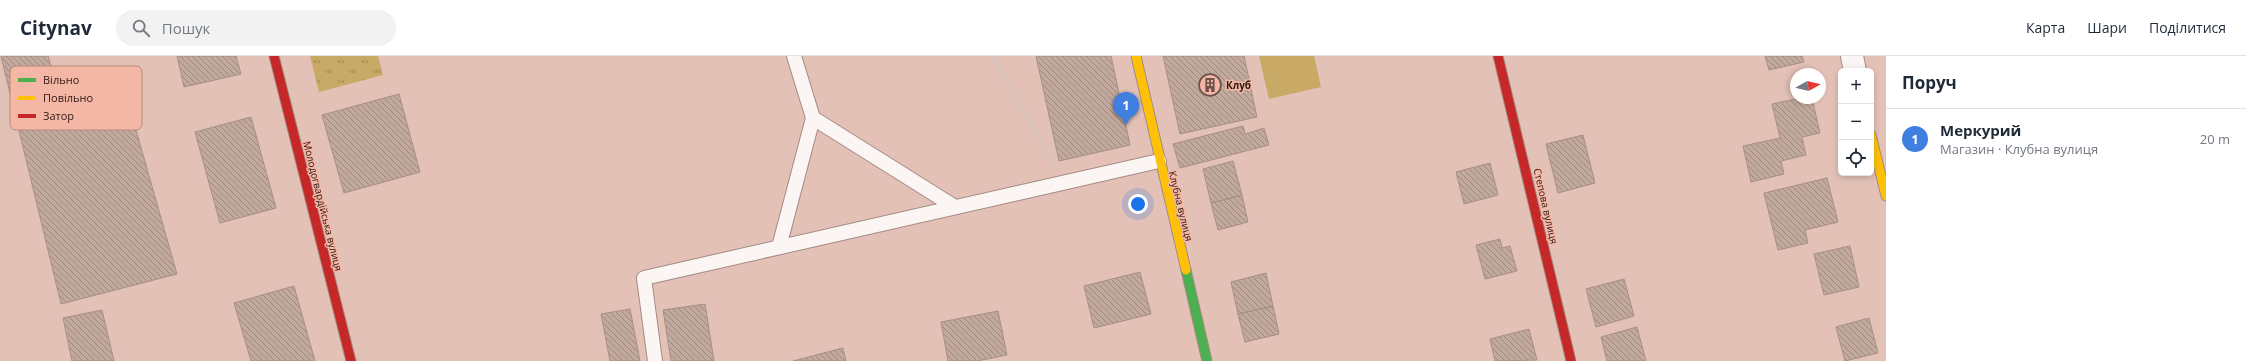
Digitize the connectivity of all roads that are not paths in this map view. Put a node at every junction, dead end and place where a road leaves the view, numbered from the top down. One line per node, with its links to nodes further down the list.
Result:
1 (274, 56): 13 (street, Молодогвардійська вулиця)
2 (794, 56): 7 (lane)
3 (1136, 56): 9 (street, Клубна вулиця)
4 (1498, 56): 16 (street, Степова вулиця)
5 (1852, 56): 6 (street)
6 (1854, 68)
7 (813, 118): 11 (lane); 12 (lane)
8 (1872, 140): 10 (street)
9 (1159, 161): 11 (lane); 15 (street, Клубна вулиця)
10 (1886, 196)
11 (956, 207): 12 (lane)
12 (779, 247): 14 (lane)
13 (350, 361)
14 (655, 361)
15 (1207, 361)
16 (1571, 361)

